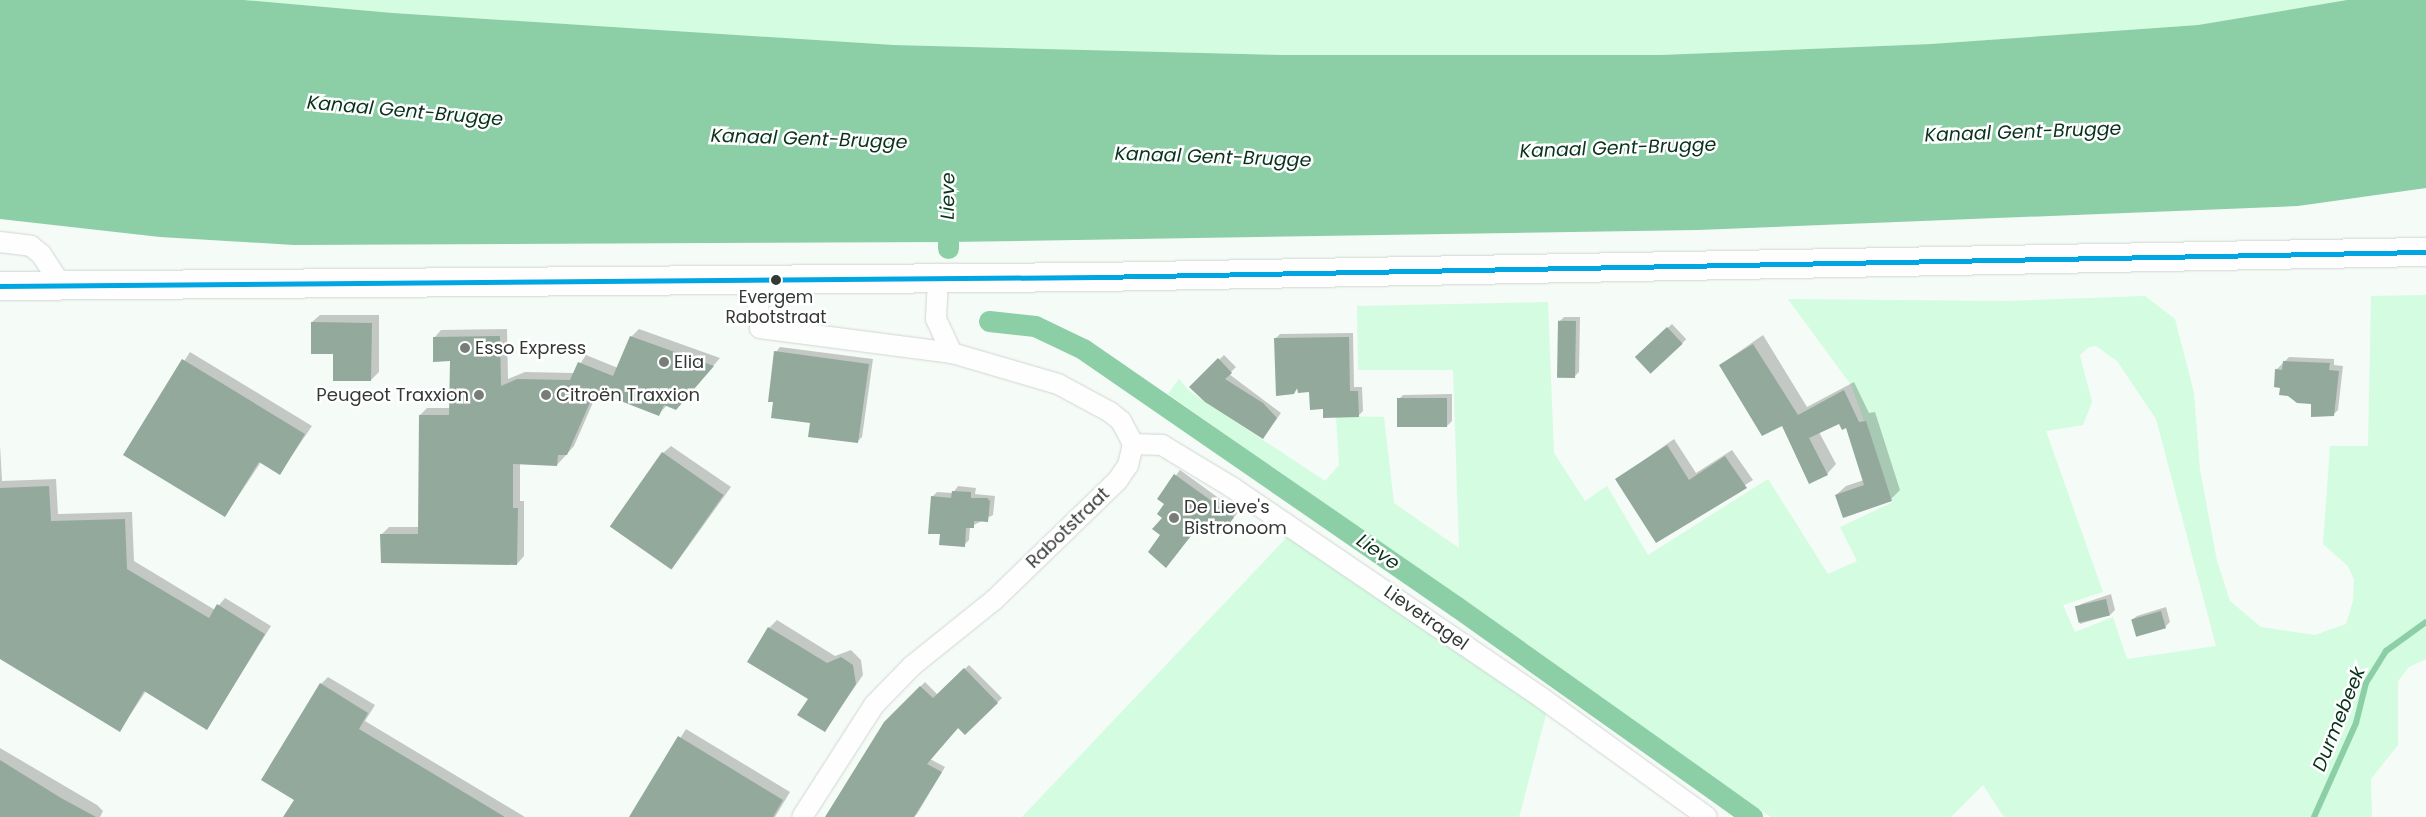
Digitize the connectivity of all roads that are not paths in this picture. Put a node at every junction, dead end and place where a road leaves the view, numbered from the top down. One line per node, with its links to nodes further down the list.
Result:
1 (0, 242): 5 (street)
2 (2426, 252): 4 (main road)
3 (756, 279): 4 (main road); 5 (main road); 7 (street)
4 (938, 279): 7 (street)
5 (61, 285): 6 (main road)
6 (0, 286)
7 (952, 353): 8 (street)
8 (1133, 444): 9 (street, Rabotstraat); 10 (street, Lievetragel)
9 (802, 817)
10 (1707, 817)

